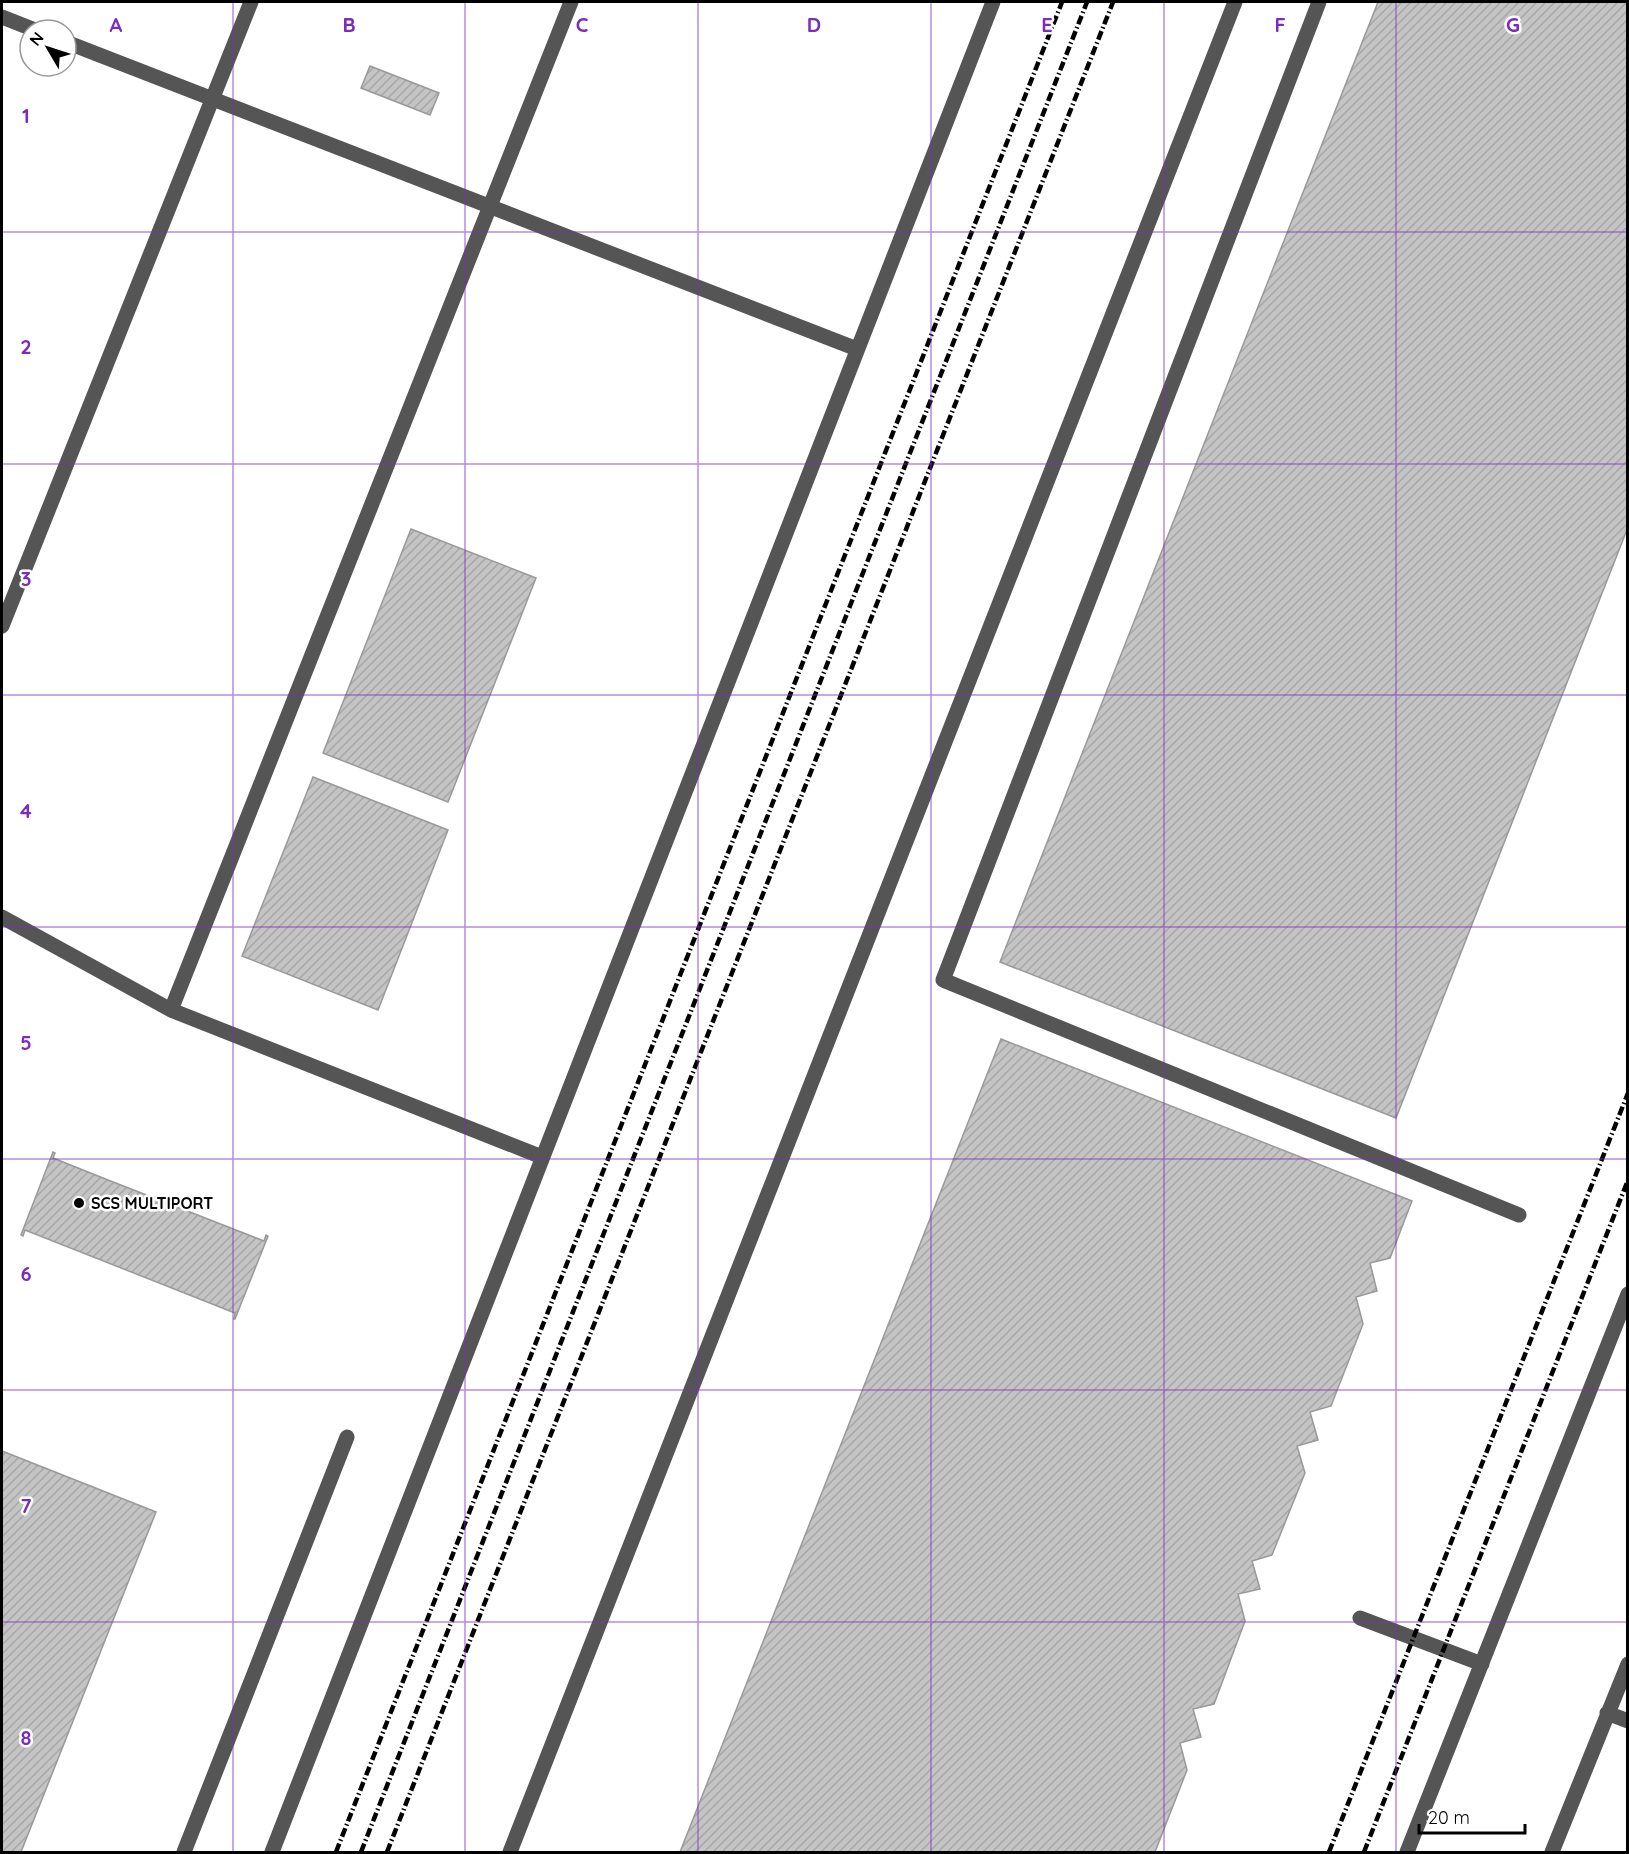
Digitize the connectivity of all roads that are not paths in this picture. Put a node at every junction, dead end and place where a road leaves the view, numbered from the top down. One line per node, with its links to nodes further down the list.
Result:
1 (251, 2): 9 (lane)
2 (571, 2): 10 (lane)
3 (993, 2): 11 (lane)
4 (1235, 2): 26 (lane)
5 (1319, 2): 16 (lane)
6 (2, 17): 7 (lane)
7 (18, 23)
8 (78, 47): 9 (lane)
9 (213, 99): 10 (lane); 12 (lane)
10 (490, 206): 11 (lane); 14 (lane)
11 (857, 349): 15 (lane)
12 (2, 626)
13 (2, 917): 14 (lane)
14 (171, 1010): 15 (lane)
15 (542, 1157): 25 (lane)
16 (1519, 1215)
17 (1628, 1294): 20 (lane)
18 (347, 1437): 24 (lane)
19 (1360, 1618): 20 (lane)
20 (1482, 1664): 27 (lane)
21 (1628, 1664): 22 (lane)
22 (1607, 1713): 23 (lane); 28 (lane)
23 (1628, 1721)
24 (184, 1852)
25 (272, 1852)
26 (510, 1852)
27 (1407, 1852)
28 (1552, 1852)

